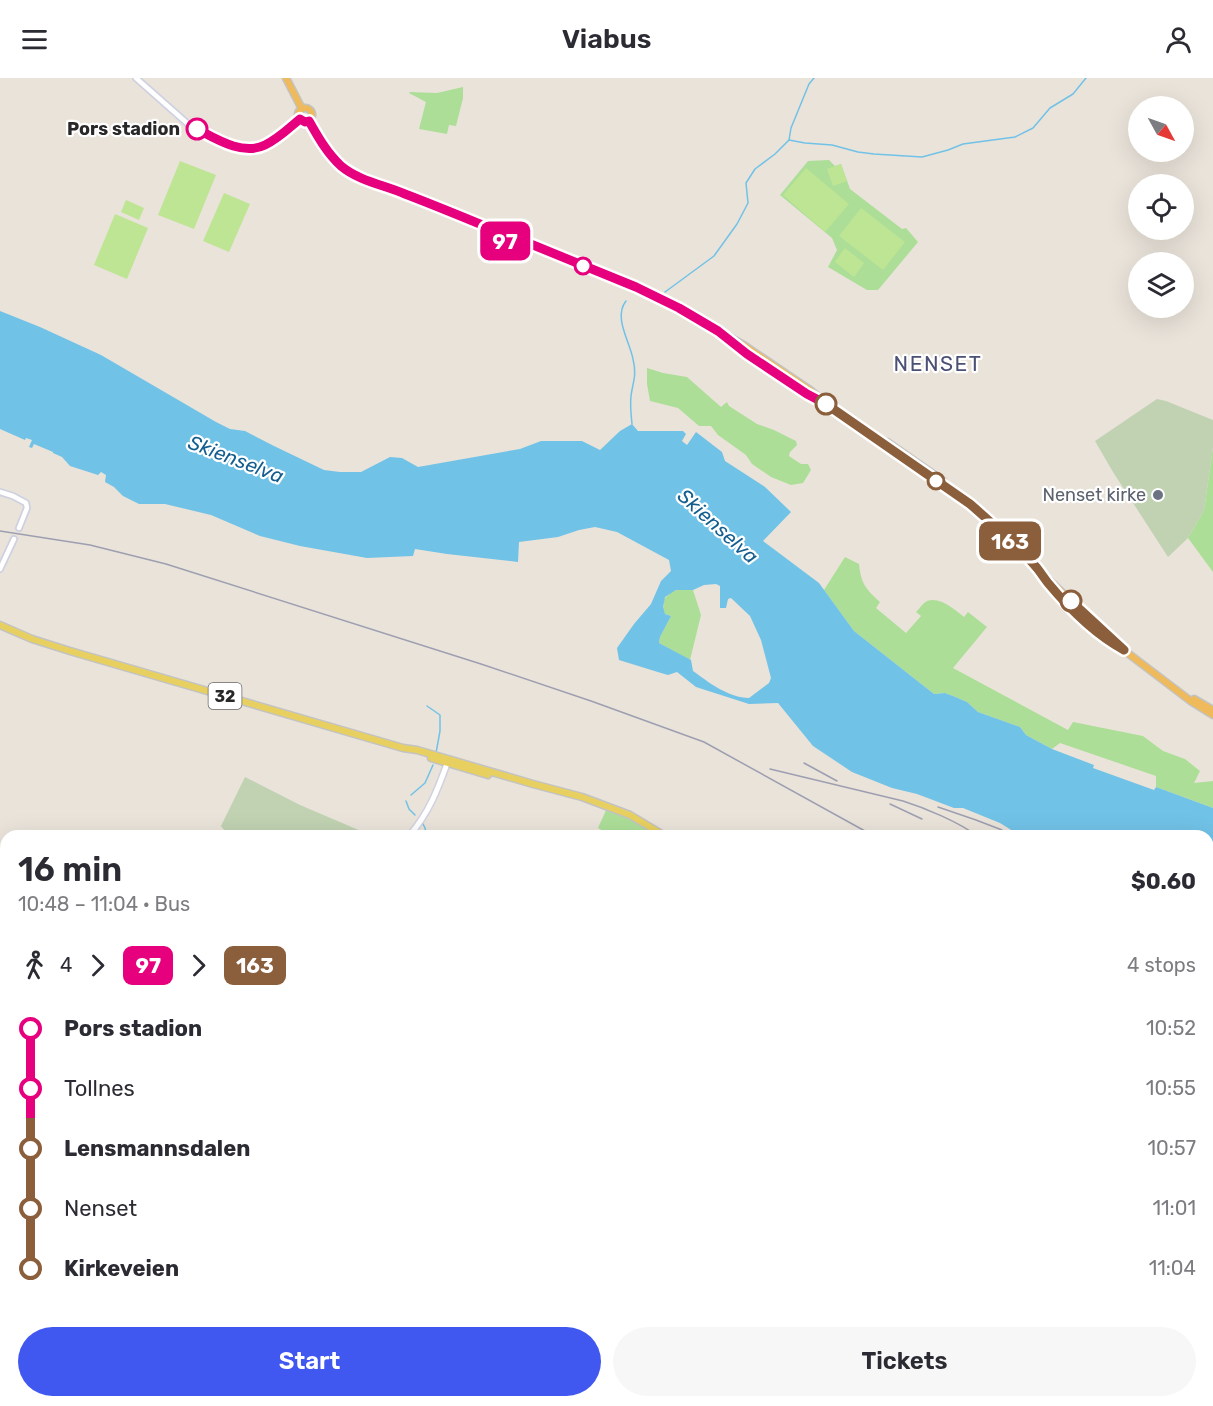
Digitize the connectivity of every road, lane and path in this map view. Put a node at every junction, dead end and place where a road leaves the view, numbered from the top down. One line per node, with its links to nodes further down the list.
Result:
1 (136, 78): 4 (street)
2 (286, 78): 3 (highway)
3 (302, 109): 4 (highway); 5 (highway)
4 (300, 119): 5 (highway)
5 (309, 121): 6 (highway)
6 (497, 231): 7 (highway); 7 (highway)
7 (511, 236): 13 (highway)
8 (0, 492): 9 (street)
9 (19, 528)
10 (14, 539): 11 (street)
11 (0, 569)
12 (0, 625): 16 (main road, 32)
13 (1168, 683): 14 (highway); 15 (highway)
14 (1213, 710)
15 (1213, 715)
16 (448, 762): 17 (main road, 32); 18 (main road)
17 (647, 825): 19 (main road, 32); 20 (main road, 32)
18 (414, 830)
19 (653, 830)
20 (655, 830)

